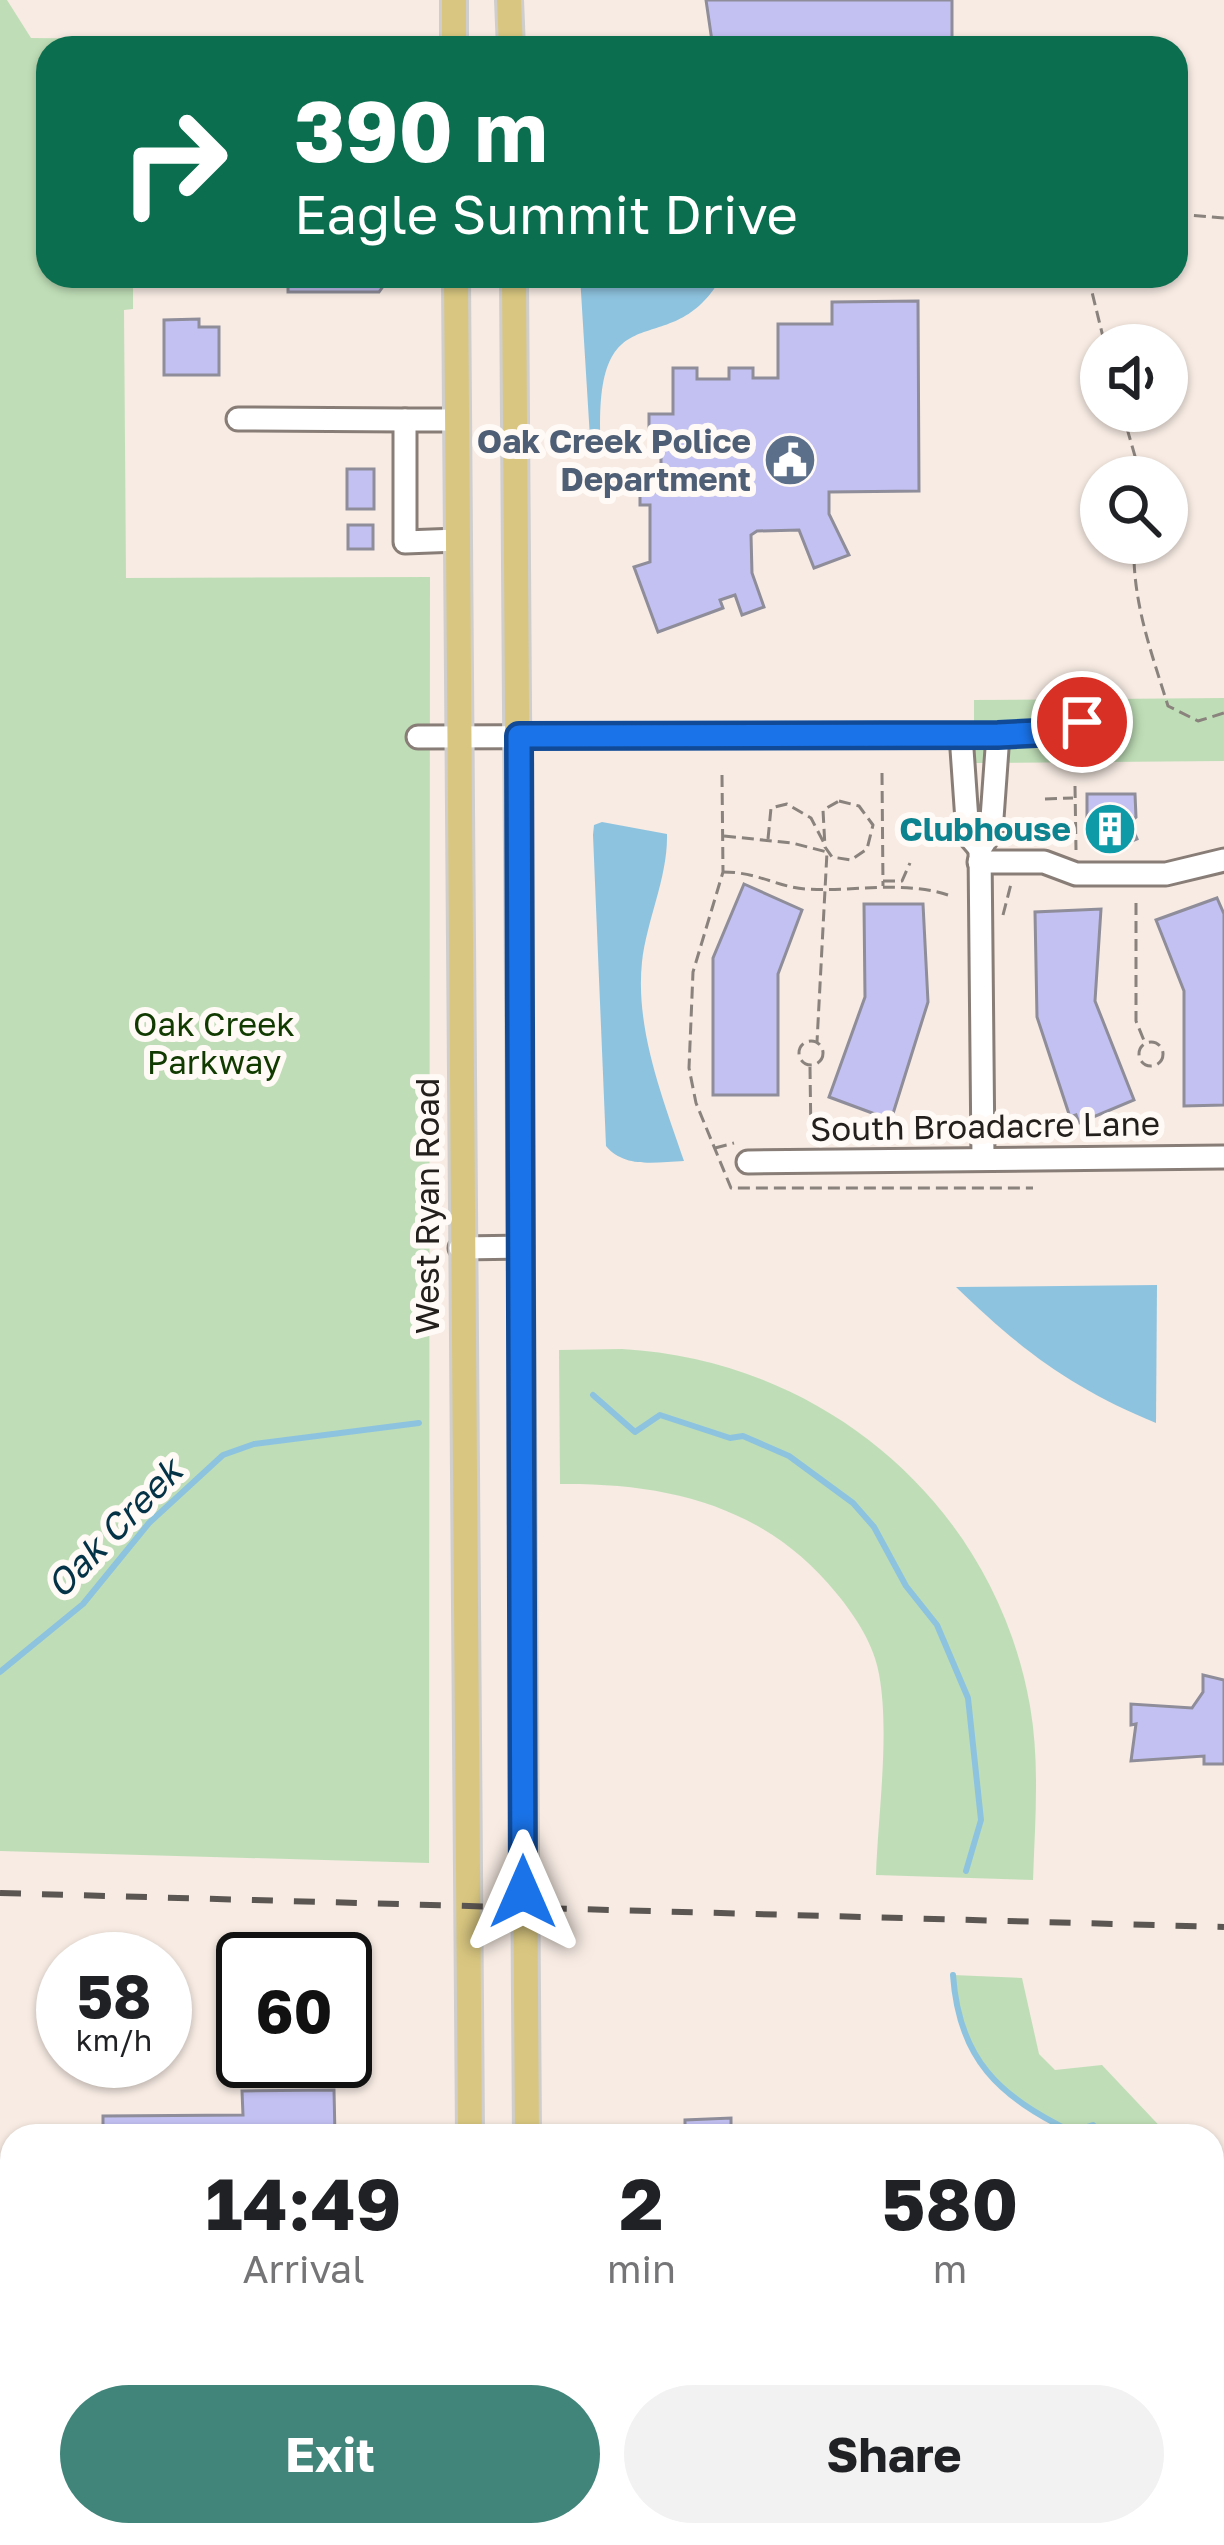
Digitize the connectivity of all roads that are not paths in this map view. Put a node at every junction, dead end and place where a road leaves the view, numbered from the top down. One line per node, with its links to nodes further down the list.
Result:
1 (454, 0): 3 (main road)
2 (509, 0): 4 (main road)
3 (454, 36)
4 (510, 36)
5 (456, 288): 9 (main road, West Ryan Road)
6 (514, 288): 14 (main road)
7 (238, 419): 8 (street)
8 (406, 420): 9 (street); 10 (street)
9 (458, 420): 10 (main road, West Ryan Road)
10 (458, 540): 16 (main road, West Ryan Road)
11 (1082, 722): 13 (street)
12 (961, 735): 13 (street); 14 (street); 17 (street)
13 (998, 735): 17 (street)
14 (519, 736): 16 (street); 22 (main road)
15 (418, 737): 16 (street)
16 (459, 737): 23 (main road, West Ryan Road)
17 (980, 855): 18 (street); 21 (street)
18 (1224, 860)
19 (741, 1152): 21 (street, South Broadacre Lane)
20 (1224, 1157): 21 (street, South Broadacre Lane)
21 (982, 1158)
22 (522, 1247): 23 (street); 25 (main road)
23 (460, 1248): 24 (main road, West Ryan Road)
24 (470, 2124)
25 (527, 2124)

